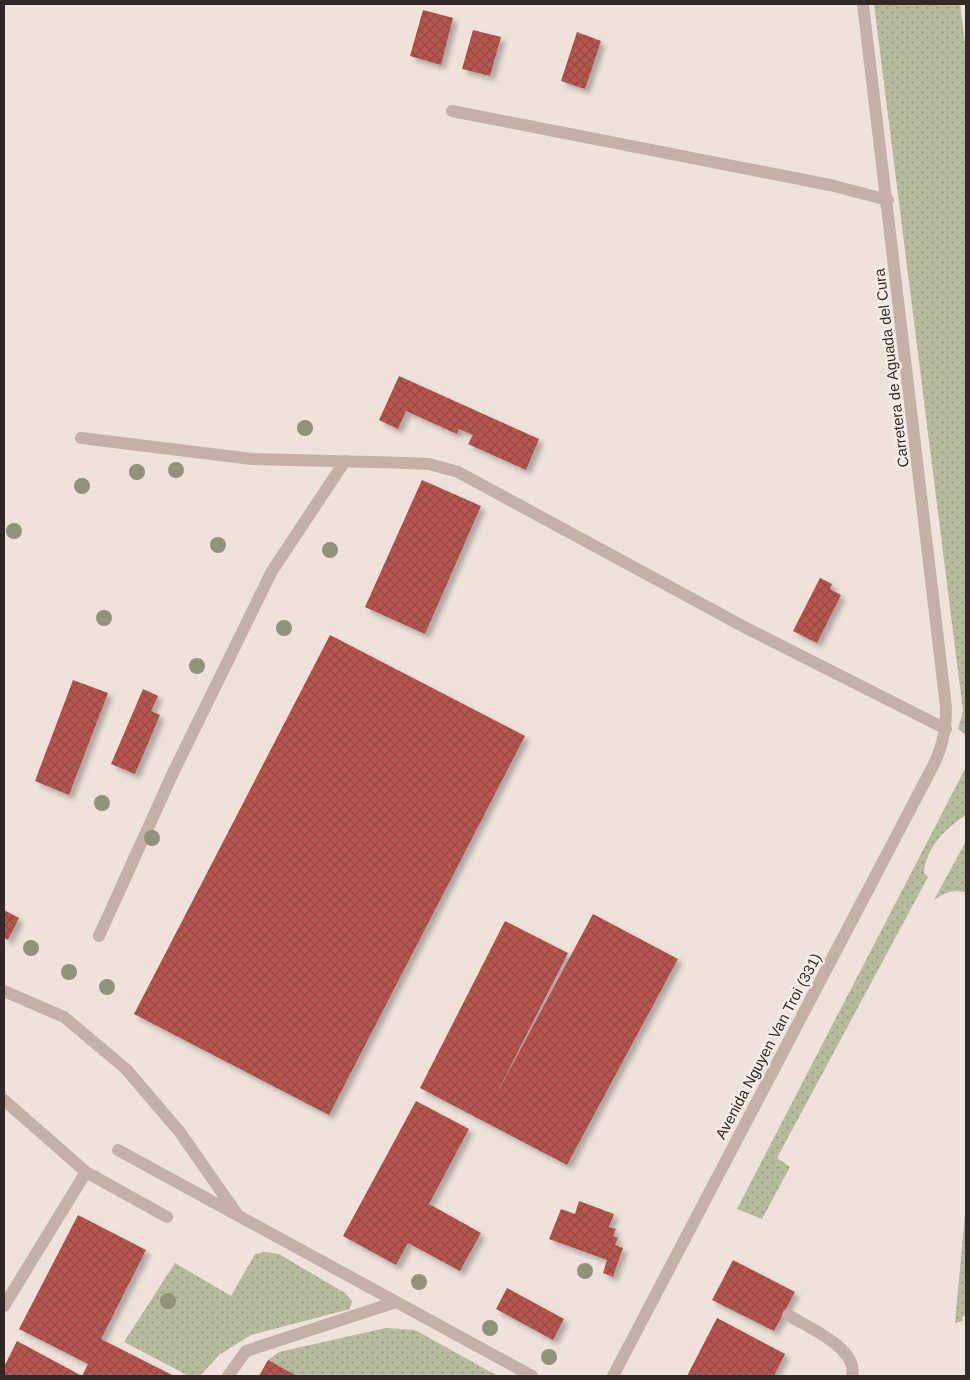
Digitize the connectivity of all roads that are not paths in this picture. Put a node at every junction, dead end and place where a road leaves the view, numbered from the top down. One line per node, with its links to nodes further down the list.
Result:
1 (863, 4): 3 (street, Carretera de Aguada del Cura)
2 (452, 111): 3 (street)
3 (888, 200): 6 (street, Carretera de Aguada del Cura)
4 (81, 438): 5 (street)
5 (345, 461): 6 (street); 7 (street)
6 (946, 729): 19 (street, Avenida Nguyen Van Troi (331))
7 (99, 936)
8 (4, 992): 12 (street)
9 (4, 1100): 11 (street)
10 (118, 1150): 12 (street)
11 (86, 1172): 13 (street); 15 (street)
12 (239, 1216): 14 (street)
13 (167, 1217)
14 (396, 1302): 17 (street); 18 (street)
15 (4, 1306)
16 (788, 1315): 20 (street)
17 (228, 1376)
18 (532, 1376)
19 (614, 1376)
20 (852, 1376)

